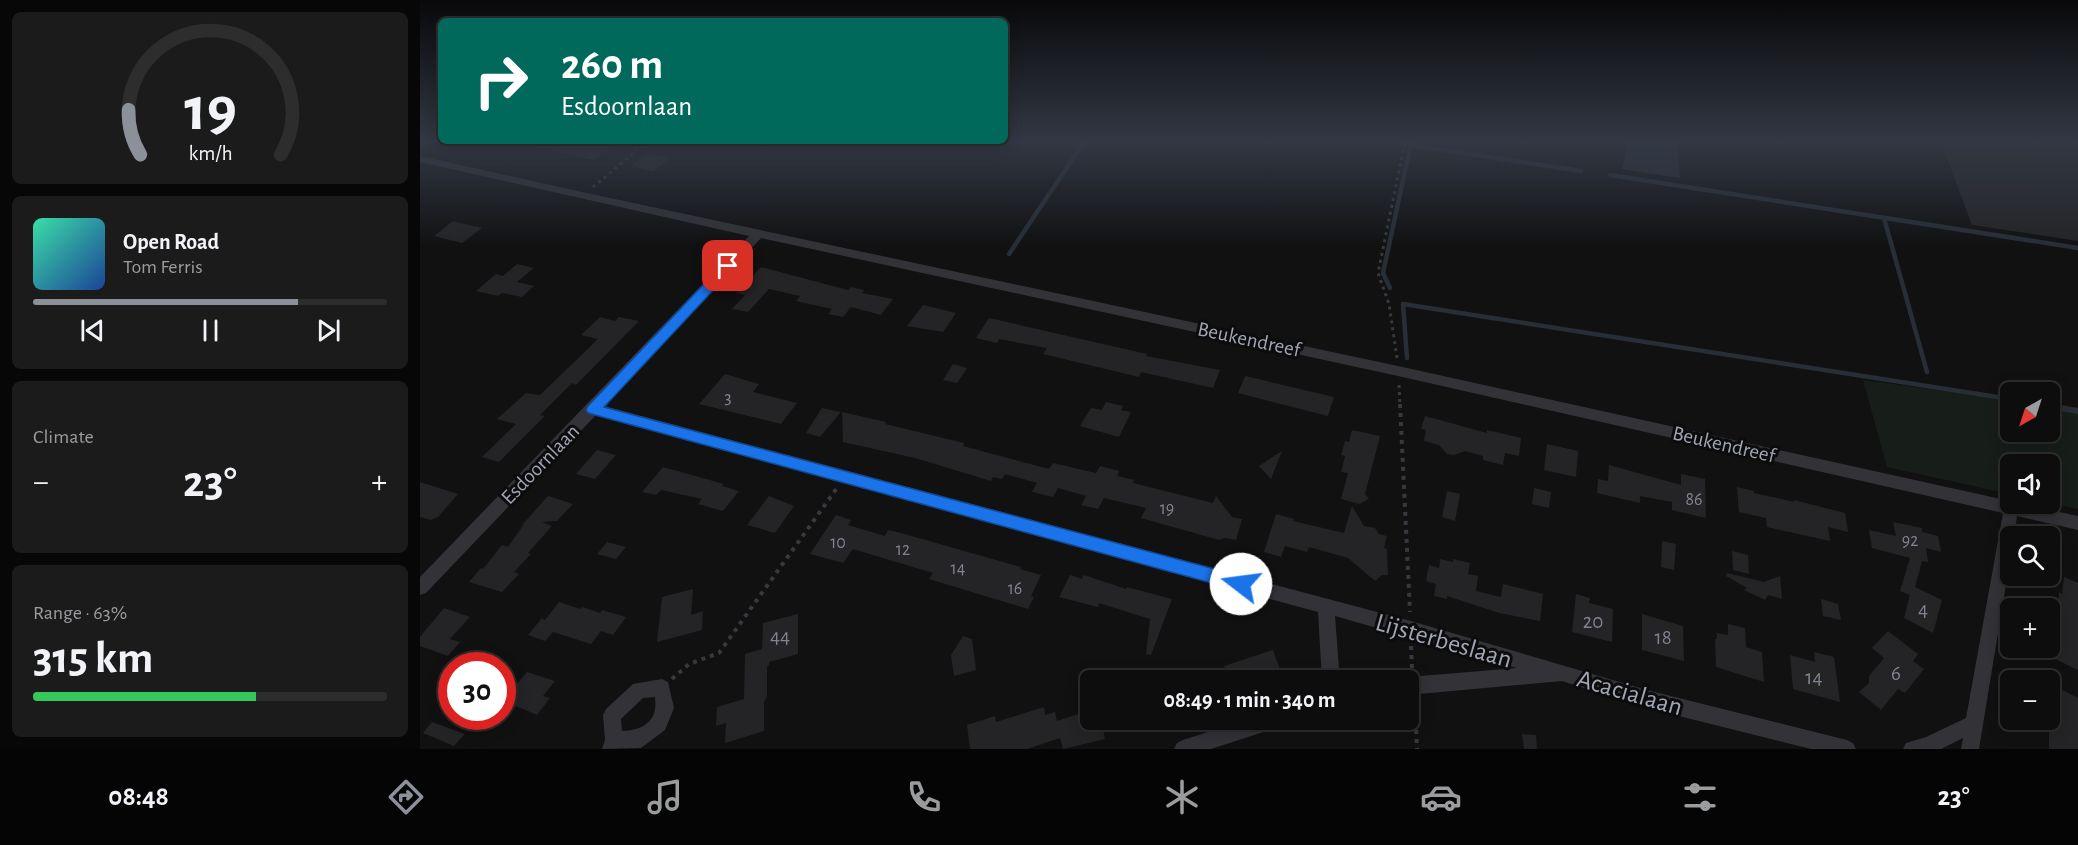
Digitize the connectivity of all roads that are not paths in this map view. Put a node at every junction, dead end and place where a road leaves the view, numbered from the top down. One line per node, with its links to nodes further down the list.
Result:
1 (499, 177): 2 (street, Beukendreef)
2 (758, 234): 3 (street, Esdoornlaan); 4 (street, Beukendreef)
3 (593, 410): 8 (street, Esdoornlaan); 9 (street, Lijsterbeslaan)
4 (2000, 505)
5 (2011, 514): 13 (street)
6 (2038, 514): 7 (street, Beukendreef)
7 (2078, 523)
8 (420, 588)
9 (1326, 608): 10 (street); 11 (street, Lijsterbeslaan)
10 (1330, 670)
11 (1562, 673): 12 (street, Acacialaan); 17 (street, Acacialaan)
12 (1419, 684)
13 (1975, 723): 18 (street); 19 (street)
14 (1242, 730): 16 (street)
15 (613, 744): 15 (street)
16 (1184, 749)
17 (1846, 749)
18 (1912, 749)
19 (1970, 749)

